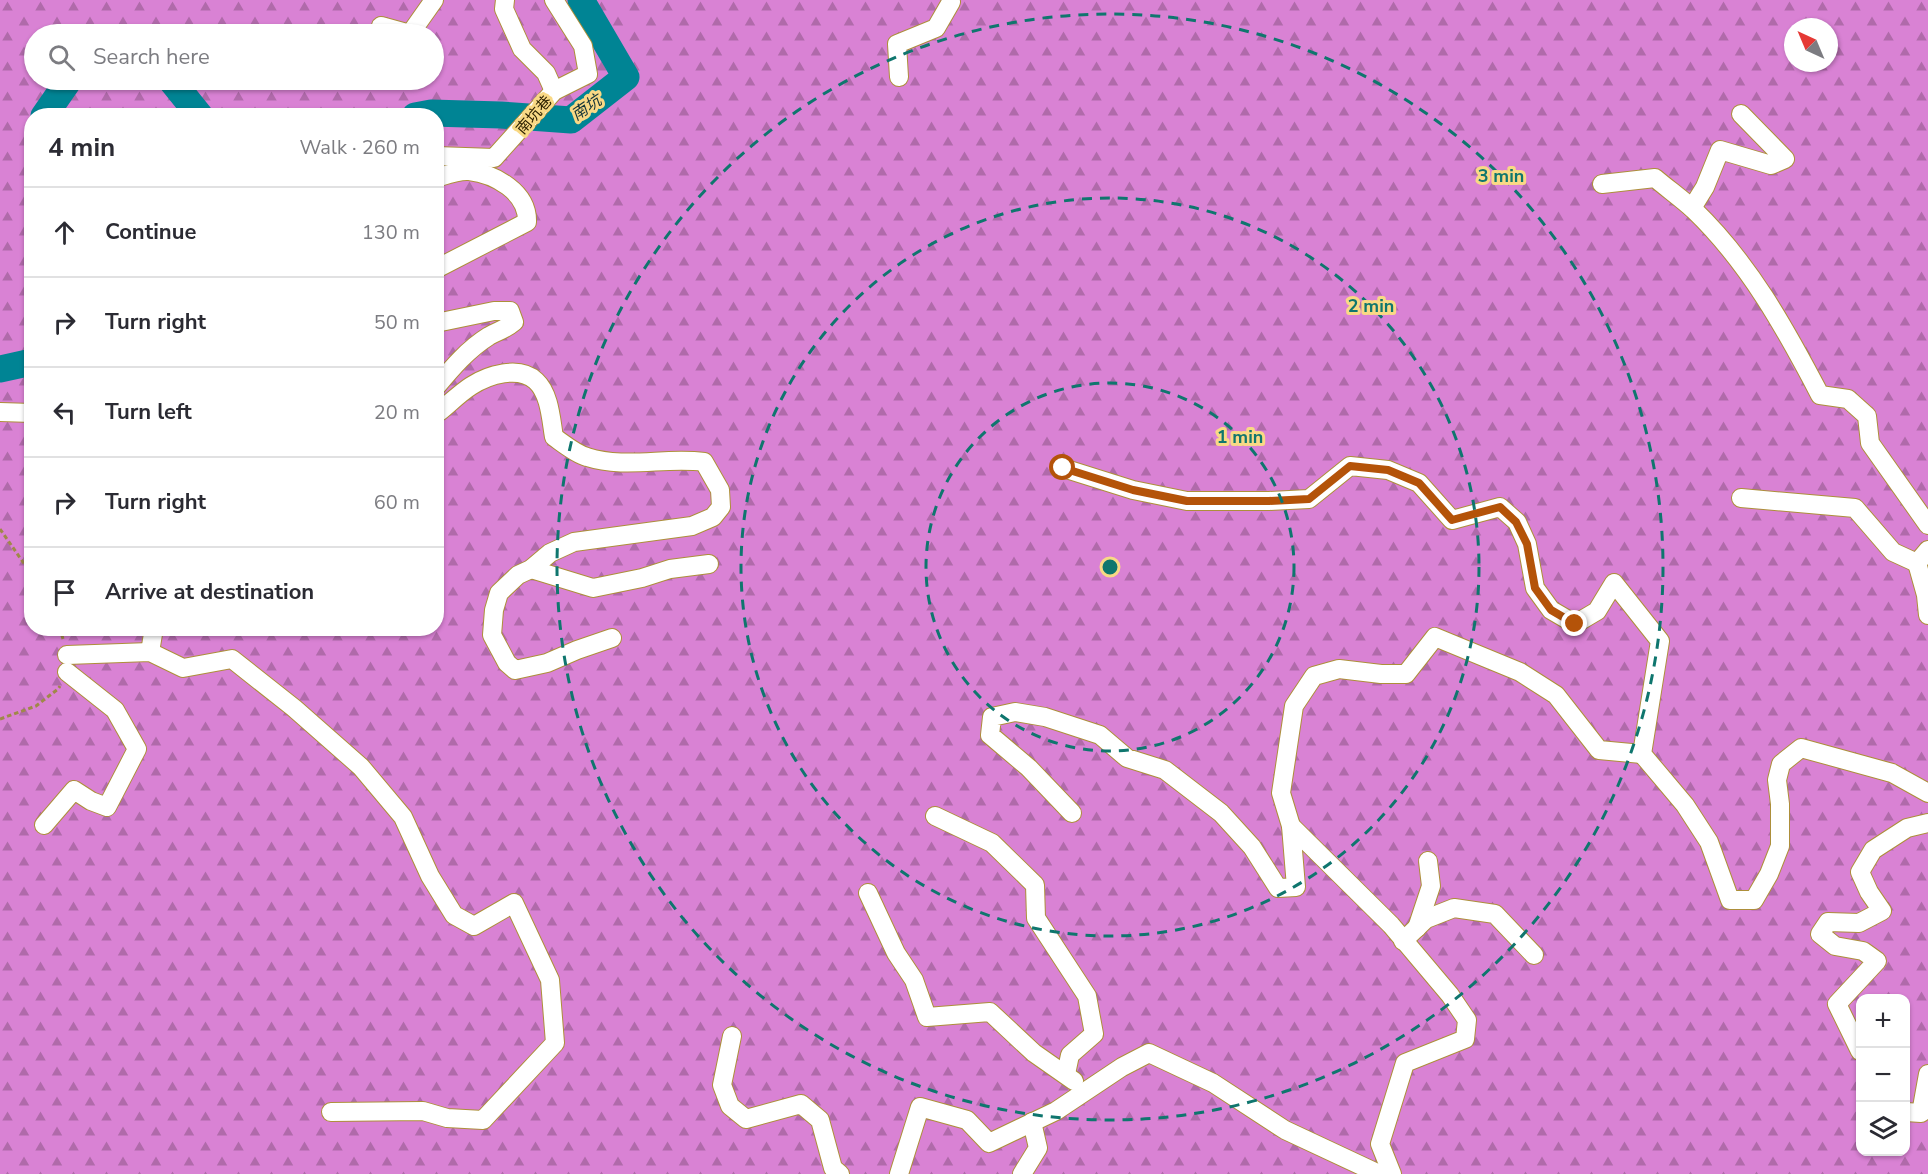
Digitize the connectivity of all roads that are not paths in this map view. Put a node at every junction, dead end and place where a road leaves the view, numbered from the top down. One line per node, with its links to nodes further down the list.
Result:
1 (434, 0): 5 (street)
2 (505, 0): 7 (street)
3 (554, 0): 7 (street, 南坑巷)
4 (954, 1): 6 (street)
5 (417, 24)
6 (899, 77)
7 (554, 92): 9 (street, 南坑巷)
8 (1741, 114): 12 (street)
9 (444, 156)
10 (444, 176): 13 (street)
11 (1602, 184): 12 (street)
12 (1692, 208): 21 (street)
13 (444, 265)
14 (444, 322): 15 (street)
15 (444, 377)
16 (444, 408): 24 (street)
17 (0, 412): 18 (street)
18 (24, 412)
19 (1063, 468): 29 (street)
20 (1741, 498): 22 (street)
21 (1928, 525)
22 (1922, 556): 25 (street)
23 (709, 564): 24 (street)
24 (531, 569): 27 (street)
25 (1928, 615)
26 (153, 636): 28 (street)
27 (612, 638)
28 (150, 652): 34 (street); 46 (street)
29 (1642, 754): 30 (street); 35 (street)
30 (1928, 793)
31 (1072, 813): 35 (street)
32 (935, 816): 43 (street)
33 (1928, 823): 42 (street)
34 (44, 825)
35 (1291, 826): 39 (street)
36 (1428, 861): 38 (street)
37 (868, 893): 43 (street)
38 (1417, 928): 39 (street); 40 (street)
39 (1403, 941): 53 (street)
40 (1534, 955)
41 (732, 1036): 49 (street)
42 (1859, 1048)
43 (1066, 1074): 45 (street)
44 (1928, 1074): 47 (street)
45 (1086, 1091): 48 (street); 52 (street)
46 (331, 1112)
47 (1910, 1112)
48 (1032, 1122): 50 (street); 51 (street)
49 (840, 1174)
50 (899, 1174)
51 (1022, 1174)
52 (1379, 1174)
53 (1392, 1174)

